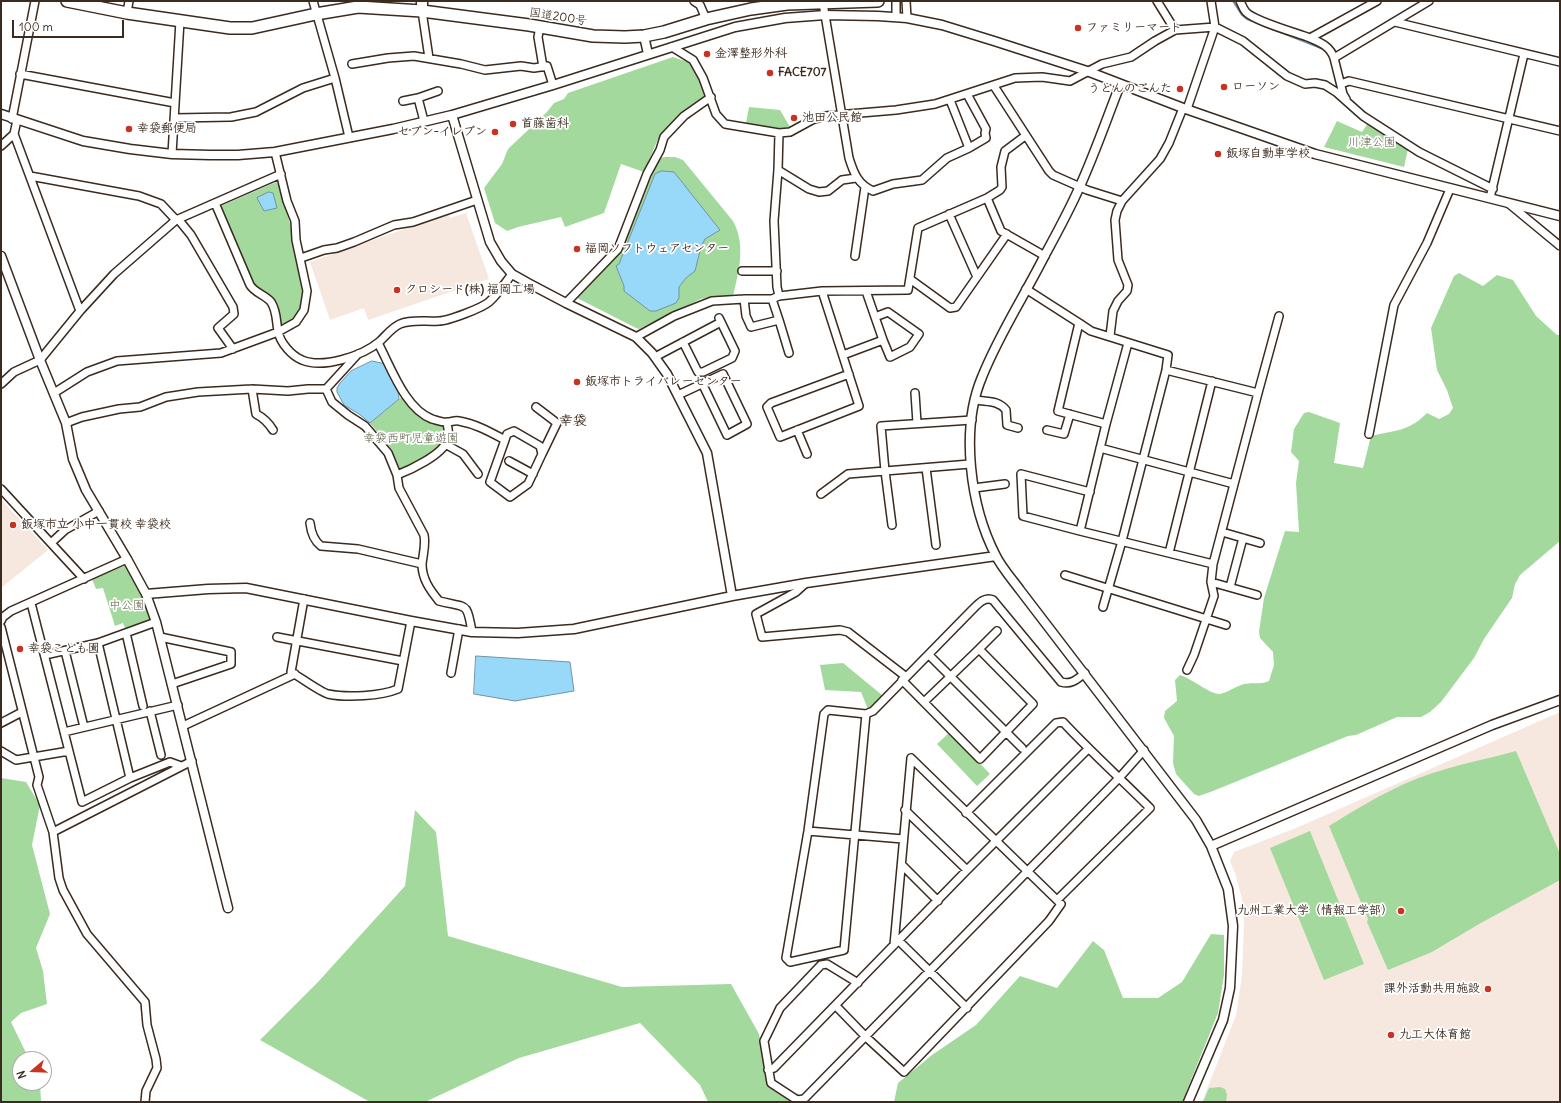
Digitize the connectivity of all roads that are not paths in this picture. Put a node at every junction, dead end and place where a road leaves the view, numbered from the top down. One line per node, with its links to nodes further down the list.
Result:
1 (35, 1): 38 (street)
2 (67, 1): 16 (highway, 国道200号)
3 (129, 1): 16 (street)
4 (313, 1): 17 (street)
5 (694, 1): 21 (street)
6 (878, 1): 14 (highway, 国道200号)
7 (896, 1): 19 (street)
8 (906, 1): 20 (street)
9 (1157, 1): 26 (street)
10 (1212, 1): 25 (street)
11 (1240, 1): 28 (street)
12 (1375, 1): 28 (street)
13 (1429, 1): 23 (street)
14 (823, 3): 18 (street); 21 (highway, 国道200号)
15 (422, 6): 17 (highway, 国道200号); 24 (highway, 国道200号); 32 (street)
16 (127, 13): 22 (highway, 国道200号)
17 (316, 14): 22 (highway, 国道200号); 39 (street)
18 (825, 15): 19 (street); 29 (street); 54 (street)
19 (896, 18): 20 (street)
20 (907, 18): 37 (street)
21 (706, 19): 27 (highway, 国道200号)
22 (180, 21): 50 (street)
23 (1395, 22): 31 (street); 33 (street)
24 (540, 27): 27 (highway, 国道200号); 36 (street)
25 (1215, 27): 26 (street); 51 (street); 52 (street)
26 (1175, 30): 37 (street)
27 (644, 36): 30 (street)
28 (1310, 38): 33 (street)
29 (672, 46): 30 (street); 46 (street)
30 (648, 54): 42 (street)
31 (1524, 54): 34 (street); 57 (street)
32 (429, 58): 35 (street); 36 (street)
33 (1334, 58): 41 (street)
34 (1560, 62)
35 (352, 64)
36 (543, 67): 42 (street)
37 (1087, 71): 40 (street); 43 (street)
38 (20, 74): 50 (street); 58 (street)
39 (335, 78): 56 (street); 64 (street)
40 (1120, 84): 52 (street); 73 (street)
41 (1342, 84): 51 (street); 57 (street)
42 (553, 85): 55 (street)
43 (994, 86): 45 (street); 63 (street)
44 (438, 90): 47 (street)
45 (967, 94): 48 (street); 66 (street)
46 (711, 96): 61 (street); 102 (street)
47 (418, 98): 49 (street); 59 (street)
48 (950, 100): 54 (street); 66 (street)
49 (403, 101)
50 (176, 103): 56 (street)
51 (1349, 105): 76 (street)
52 (1185, 109): 75 (street); 80 (street)
53 (1, 114): 58 (street)
54 (841, 114): 61 (street); 72 (street)
55 (452, 115): 59 (street); 79 (street)
56 (175, 118): 68 (street)
57 (1509, 119): 60 (street); 76 (street)
58 (15, 120): 62 (street); 68 (street)
59 (424, 121): 64 (street)
60 (1560, 131)
61 (779, 133): 69 (street)
62 (14, 134): 65 (street); 71 (street)
63 (1025, 136): 73 (street); 77 (street)
64 (349, 137): 67 (street)
65 (1, 146)
66 (969, 148): 74 (street)
67 (275, 152): 68 (street); 70 (street)
68 (172, 154)
69 (778, 170): 72 (street); 93 (street)
70 (281, 174): 81 (street); 91 (street)
71 (30, 176): 85 (street); 103 (street)
72 (856, 178): 74 (street)
73 (1080, 186): 80 (street); 90 (street)
74 (865, 187): 89 (street)
75 (1450, 189): 78 (street); 144 (street)
76 (1493, 189): 78 (street)
77 (986, 198): 83 (street); 86 (street)
78 (1490, 198): 82 (street)
79 (477, 200): 91 (street); 94 (street)
80 (1122, 201): 109 (street)
81 (214, 203): 85 (street); 108 (street)
82 (1508, 203): 84 (street); 87 (street)
83 (949, 214): 95 (street); 96 (street)
84 (1560, 216)
85 (178, 220): 103 (street); 115 (street)
86 (1008, 234): 90 (street); 95 (street)
87 (1560, 246)
88 (1, 256): 120 (street)
89 (855, 256)
90 (1045, 256): 97 (street)
91 (301, 258): 108 (street)
92 (742, 271): 93 (street)
93 (777, 271): 100 (street)
94 (512, 274): 102 (street); 113 (street)
95 (977, 277): 96 (street)
96 (910, 279): 99 (street)
97 (1026, 289): 107 (street); 132 (street)
98 (822, 291): 99 (street); 100 (street); 118 (street)
99 (866, 291): 105 (street)
100 (776, 297): 101 (street); 106 (street)
101 (744, 298): 106 (street); 110 (street)
102 (566, 303): 110 (street)
103 (80, 311): 120 (street)
104 (1278, 316): 130 (street)
105 (875, 317): 111 (street); 111 (street)
106 (779, 320): 116 (street)
107 (1079, 323): 109 (street); 134 (street)
108 (278, 332): 115 (street); 117 (street)
109 (1110, 336): 114 (street)
110 (636, 337): 119 (street)
111 (883, 340): 118 (street)
112 (683, 342): 112 (street); 119 (street)
113 (378, 343): 117 (street); 136 (street)
114 (1128, 343): 121 (street); 139 (street)
115 (233, 349): 128 (street)
116 (789, 353)
117 (358, 354): 127 (street)
118 (843, 355): 122 (street)
119 (655, 357): 131 (street)
120 (40, 360): 125 (street); 128 (street)
121 (1166, 370): 123 (street); 150 (street)
122 (849, 374): 142 (street); 142 (street)
123 (1212, 381): 130 (street); 155 (street)
124 (702, 383): 124 (street); 131 (street)
125 (1, 384)
126 (252, 389): 127 (street); 137 (street); 141 (street)
127 (326, 389): 158 (street)
128 (54, 393): 137 (street)
129 (915, 393): 138 (street)
130 (1258, 393): 160 (street)
131 (678, 395): 188 (street)
132 (976, 400): 135 (street); 140 (street)
133 (536, 408): 148 (street)
134 (1070, 414): 139 (street); 143 (street)
135 (972, 420): 138 (street); 152 (street)
136 (447, 422): 145 (street); 146 (street)
137 (66, 423): 165 (street)
138 (917, 423): 154 (street)
139 (1106, 424): 147 (street)
140 (1018, 428)
141 (273, 430)
142 (797, 430): 149 (street)
143 (1047, 430)
144 (1369, 434)
145 (505, 440): 148 (street); 157 (street)
146 (445, 444): 156 (street); 158 (street)
147 (1100, 448): 150 (street); 163 (street)
148 (542, 454): 157 (street)
149 (807, 454)
150 (1143, 460): 155 (street); 171 (street)
151 (509, 461): 157 (street)
152 (970, 464): 153 (street); 161 (street)
153 (926, 468): 154 (street); 174 (street)
154 (885, 471): 164 (street); 167 (street)
155 (1189, 472): 160 (street); 175 (street)
156 (478, 474)
157 (533, 474)
158 (397, 475): 178 (street)
159 (1005, 484): 161 (street)
160 (1234, 484): 169 (street)
161 (974, 488): 176 (street)
162 (1, 489): 172 (street)
163 (1090, 492): 168 (street); 168 (street)
164 (821, 494)
165 (99, 511): 172 (street); 177 (street)
166 (310, 523): 178 (street)
167 (892, 525)
168 (1080, 531): 171 (street)
169 (1222, 532): 170 (street); 179 (street)
170 (1243, 538): 173 (street); 184 (street)
171 (1122, 541): 175 (street); 185 (street)
172 (51, 543): 181 (street)
173 (1260, 543)
174 (936, 545)
175 (1169, 553): 179 (street)
176 (996, 556): 183 (street); 213 (street)
177 (127, 559): 181 (street); 186 (street)
178 (422, 564): 200 (street)
179 (1213, 564): 182 (street)
180 (1065, 575): 185 (street)
181 (84, 579): 190 (street)
182 (1211, 582): 184 (street); 192 (street)
183 (806, 583): 188 (street); 216 (street)
184 (1230, 587): 187 (street)
185 (1108, 589): 191 (street); 192 (street)
186 (146, 594): 189 (street); 195 (street)
187 (1257, 595)
188 (732, 596): 200 (street)
189 (304, 599): 194 (street); 204 (street)
190 (31, 603): 193 (street); 209 (street)
191 (1103, 606)
192 (1207, 619): 196 (street); 211 (street)
193 (1, 621)
194 (411, 621): 198 (street); 210 (street)
195 (156, 622): 201 (street); 202 (street)
196 (1226, 625)
197 (1, 627): 223 (street)
198 (459, 629): 200 (street); 212 (street)
199 (997, 631): 206 (street)
200 (472, 632)
201 (126, 633): 205 (street); 221 (street)
202 (160, 637): 217 (street); 217 (street)
203 (277, 637): 204 (street)
204 (296, 641): 210 (street); 214 (street)
205 (98, 643): 207 (street); 225 (street)
206 (979, 649): 215 (street); 230 (street)
207 (65, 651): 209 (street); 228 (street)
208 (929, 654): 213 (street); 215 (street); 216 (street)
209 (45, 655): 229 (street)
210 (403, 661): 214 (street)
211 (1187, 670)
212 (450, 673)
213 (1085, 673): 233 (street)
214 (295, 674): 227 (street)
215 (951, 676): 219 (street); 230 (street)
216 (904, 678): 219 (street); 224 (street)
217 (172, 684): 220 (street)
218 (1560, 700): 249 (street)
219 (924, 702): 230 (street)
220 (178, 705): 222 (street); 227 (street)
221 (143, 706)
222 (150, 711): 225 (street); 236 (street)
223 (22, 712): 226 (street); 237 (street)
224 (866, 714): 244 (street); 246 (street)
225 (116, 720): 228 (street); 241 (street)
226 (1, 723)
227 (183, 726): 238 (street)
228 (84, 727): 229 (street)
229 (64, 732): 235 (street)
230 (1006, 732): 231 (street)
231 (1022, 748)
232 (1088, 749): 240 (street); 243 (street); 248 (street)
233 (1144, 750): 240 (street); 249 (street)
234 (1, 751): 237 (street)
235 (69, 752): 237 (street); 241 (street)
236 (161, 756)
237 (34, 758): 245 (street)
238 (192, 760): 239 (street); 255 (street)
239 (181, 766): 241 (street); 245 (street)
240 (1120, 777): 252 (street); 253 (street)
241 (130, 778)
242 (905, 810): 243 (street); 247 (street); 251 (street)
243 (966, 813): 248 (street)
244 (808, 831): 246 (street); 246 (street)
245 (53, 832): 263 (street)
246 (854, 835): 247 (street)
247 (903, 839): 250 (street)
248 (997, 841): 251 (street); 252 (street)
249 (1211, 846): 264 (street)
250 (902, 865): 254 (street); 256 (street)
251 (967, 870): 254 (street)
252 (1027, 871): 253 (street); 257 (street)
253 (1057, 900): 260 (street)
254 (938, 901): 256 (street)
255 (228, 908)
256 (896, 942): 257 (street); 258 (street)
257 (930, 971): 260 (street); 261 (street)
258 (858, 983): 259 (street); 262 (street)
259 (836, 1006): 261 (street); 262 (street)
260 (967, 1008): 261 (street)
261 (866, 1037): 262 (street)
262 (768, 1070)
263 (145, 1102)
264 (1188, 1102)

